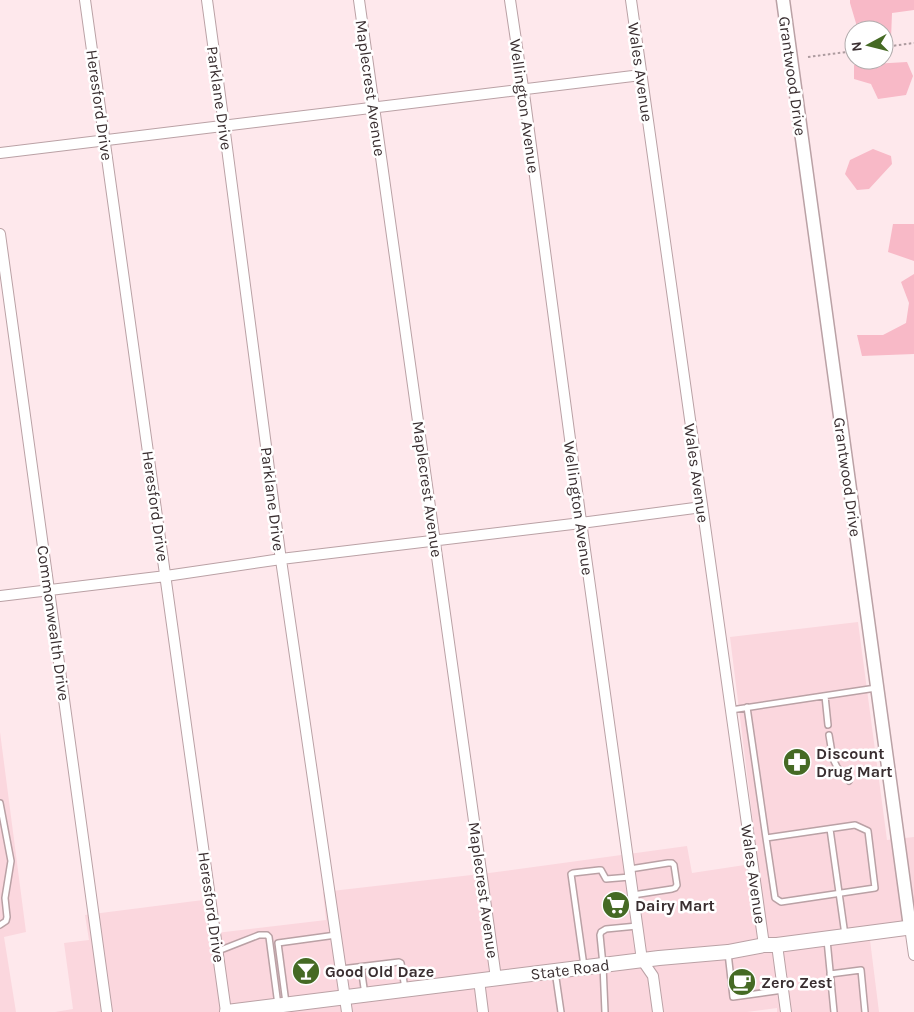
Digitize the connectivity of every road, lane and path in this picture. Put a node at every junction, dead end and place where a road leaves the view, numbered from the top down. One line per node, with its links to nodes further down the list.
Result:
1 (85, 0): 15 (street, Heresford Drive)
2 (207, 0): 14 (street, Parklane Drive)
3 (359, 0): 13 (street, Maplecrest Avenue)
4 (510, 0): 12 (street, Wellington Avenue)
5 (631, 0): 11 (street, Wales Avenue)
6 (783, 0): 25 (street, Grantwood Drive)
7 (914, 43): 8 (path)
8 (894, 46)
9 (844, 52): 10 (path)
10 (808, 57)
11 (641, 75): 12 (street); 18 (street, Wales Avenue)
12 (523, 89): 13 (street); 19 (street, Wellington Avenue)
13 (374, 108): 14 (street); 20 (street, Maplecrest Avenue)
14 (224, 125): 15 (street); 21 (street, Parklane Drive)
15 (104, 140): 16 (street); 22 (street, Heresford Drive)
16 (0, 153)
17 (0, 234): 23 (street, Commonwealth Drive)
18 (702, 506): 19 (street); 28 (street, Wales Avenue)
19 (581, 523): 20 (street); 35 (street, Wellington Avenue)
20 (436, 541): 21 (street); 57 (street, Maplecrest Avenue)
21 (281, 559): 22 (street); 41 (street, Parklane Drive)
22 (166, 576): 23 (street); 45 (street, Heresford Drive)
23 (50, 590): 24 (street); 65 (street, Commonwealth Drive)
24 (0, 596)
25 (877, 688): 26 (lane); 40 (street, Grantwood Drive)
26 (825, 696): 27 (lane); 29 (lane)
27 (747, 707): 28 (lane); 34 (lane)
28 (731, 710): 44 (street, Wales Avenue)
29 (828, 725)
30 (829, 735): 31 (lane)
31 (849, 781)
32 (0, 803): 38 (lane)
33 (830, 829): 34 (lane); 36 (lane); 36 (lane)
34 (766, 838): 36 (lane)
35 (630, 873): 37 (street, Wellington Avenue); 37 (lane); 51 (lane)
36 (839, 893): 42 (lane)
37 (633, 895): 39 (street, Wellington Avenue)
38 (0, 925)
39 (637, 926): 48 (street, Wellington Avenue); 49 (lane)
40 (912, 927): 42 (main road, State Road); 47 (street, Grantwood Drive)
41 (336, 935): 53 (street, Parklane Drive); 63 (lane)
42 (845, 936): 43 (main road, State Road)
43 (826, 938): 44 (main road, State Road); 56 (lane)
44 (770, 945): 46 (main road, State Road); 60 (street, Wales Avenue)
45 (218, 950): 63 (lane); 66 (street, Heresford Drive)
46 (728, 952): 48 (main road, State Road); 60 (lane)
47 (914, 955)
48 (642, 960): 49 (main road, State Road); 71 (street, Wellington Avenue)
49 (603, 965): 51 (main road, State Road); 70 (lane)
50 (361, 967): 53 (lane); 59 (lane); 61 (lane)
51 (584, 967): 54 (main road, State Road)
52 (741, 968): 55 (path)
53 (342, 969): 62 (street, Parklane Drive)
54 (555, 971): 57 (main road, State Road); 69 (lane)
55 (742, 974)
56 (830, 974): 73 (lane); 74 (lane)
57 (496, 978): 58 (main road, State Road)
58 (479, 980): 59 (main road, State Road); 68 (street, Maplecrest Avenue)
59 (405, 990): 61 (main road, State Road)
60 (783, 990): 72 (street, Wales Avenue)
61 (365, 995): 62 (main road, State Road)
62 (346, 998): 63 (main road, State Road); 67 (street, Parklane Drive)
63 (282, 1005): 64 (main road, State Road)
64 (264, 1010): 66 (main road, State Road)
65 (108, 1012)
66 (231, 1012)
67 (347, 1012)
68 (483, 1012)
69 (561, 1012)
70 (605, 1012)
71 (658, 1012)
72 (786, 1012)
73 (834, 1012)
74 (865, 1012)

